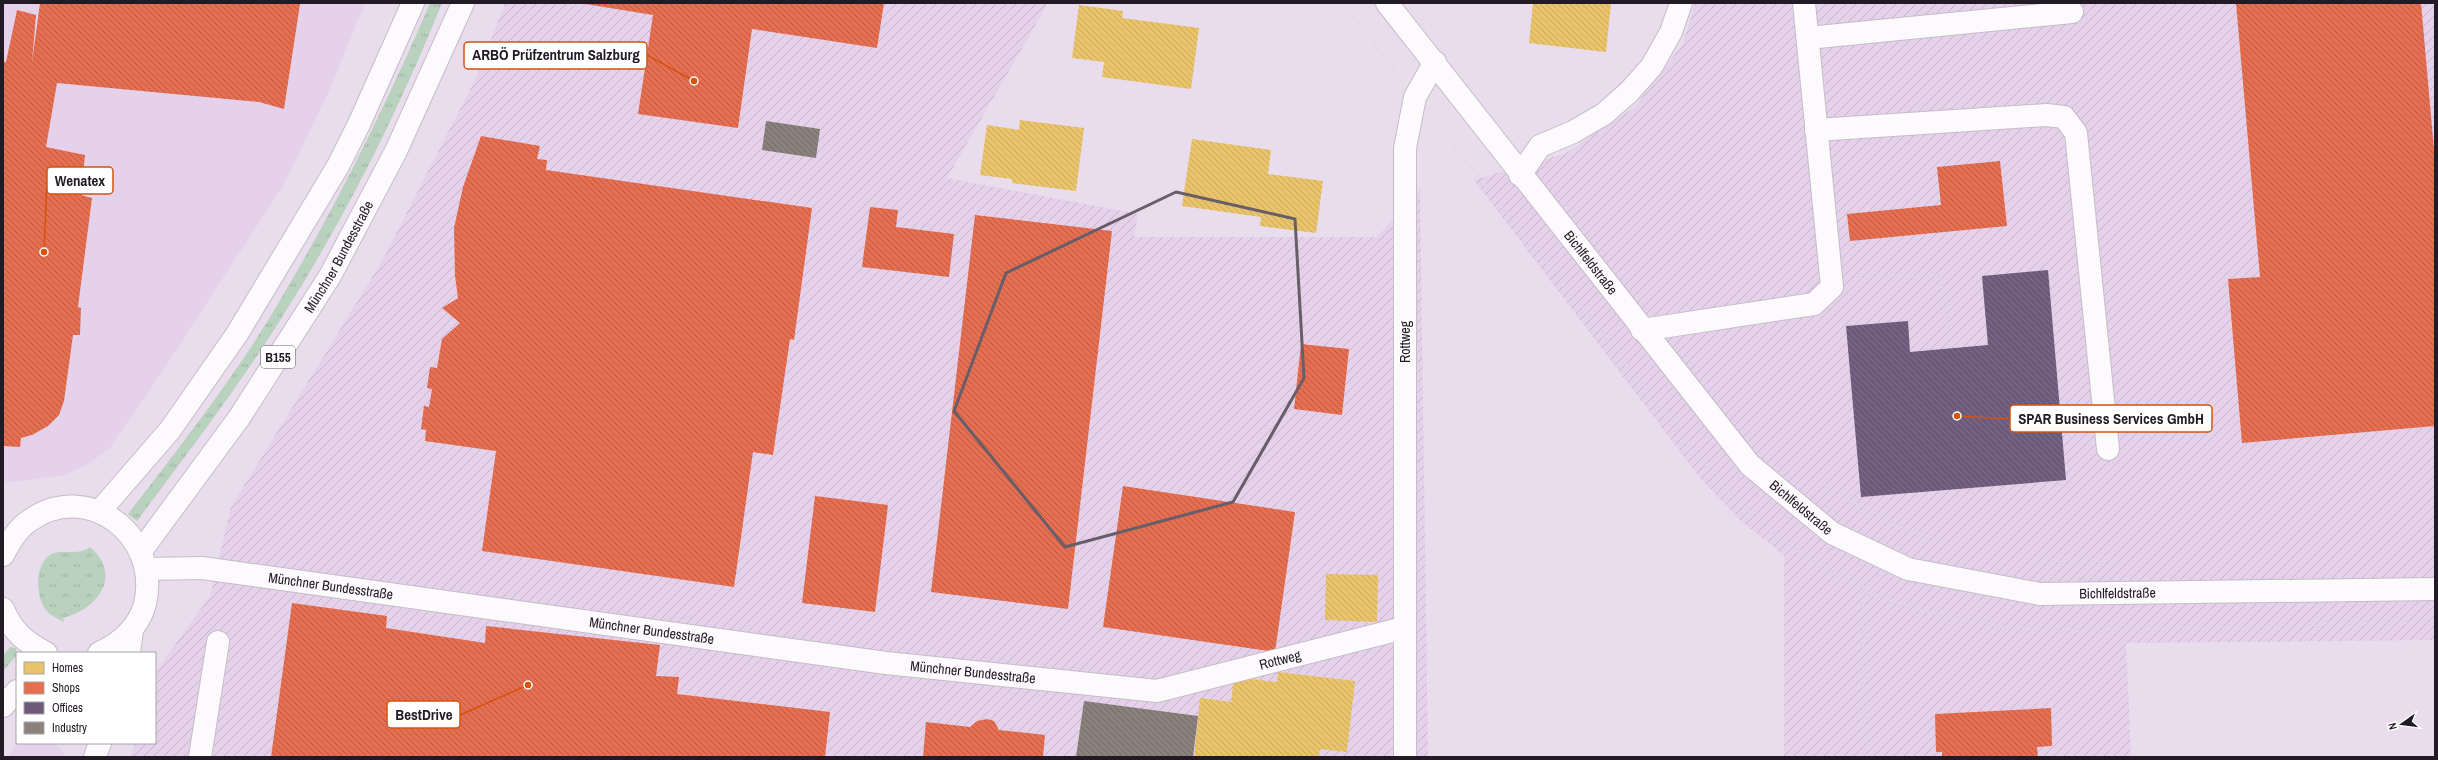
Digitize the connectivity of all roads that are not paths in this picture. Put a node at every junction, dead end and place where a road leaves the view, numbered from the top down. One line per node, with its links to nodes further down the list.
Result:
1 (413, 3): 13 (street)
2 (463, 3): 15 (street, Münchner Bundesstraße / B155)
3 (1387, 3): 8 (street, Bichlfeldstraße)
4 (1681, 3): 10 (street)
5 (1804, 3): 7 (street)
6 (2072, 12): 7 (street)
7 (1808, 38): 9 (street)
8 (1435, 62): 10 (street, Bichlfeldstraße); 18 (street, Rottweg)
9 (1816, 130): 11 (street); 12 (street)
10 (1520, 175): 11 (street, Bichlfeldstraße)
11 (1642, 330): 16 (street, Bichlfeldstraße)
12 (2108, 449)
13 (99, 512): 14 (street); 15 (street)
14 (6, 543)
15 (144, 560): 19 (street); 24 (street, Münchner Bundesstraße)
16 (2435, 589)
17 (3, 609): 21 (street)
18 (1404, 628): 24 (street, Rottweg); 28 (street, Rottweg)
19 (132, 630): 22 (street); 23 (street)
20 (218, 642): 27 (street)
21 (44, 652)
22 (101, 652)
23 (129, 652)
24 (1157, 691)
25 (16, 692): 26 (street)
26 (3, 706)
27 (200, 757)
28 (1405, 757)

